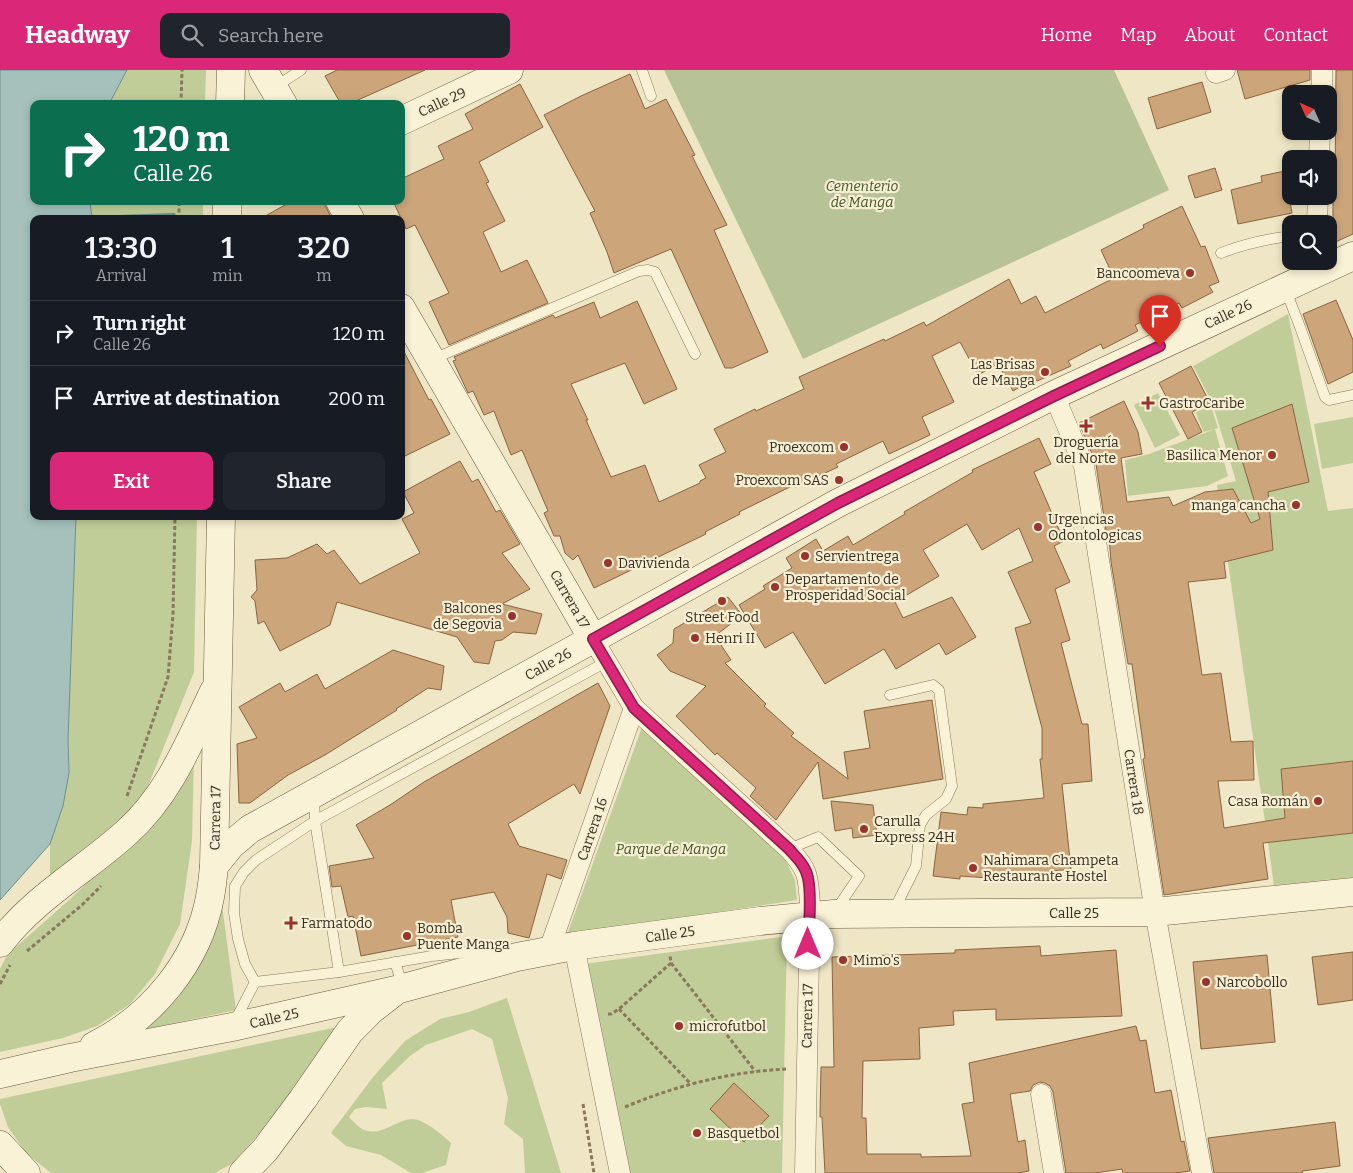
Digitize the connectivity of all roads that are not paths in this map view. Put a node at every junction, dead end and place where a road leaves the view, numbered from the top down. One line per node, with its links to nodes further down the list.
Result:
1 (231, 70): 9 (main road)
2 (301, 70): 7 (lane)
3 (509, 70): 10 (main road, Calle 29)
4 (642, 70): 8 (lane)
5 (1322, 70): 6 (street)
6 (1322, 85)
7 (273, 87)
8 (651, 96)
9 (230, 100)
10 (405, 118)
11 (1282, 237): 12 (lane)
12 (1221, 253)
13 (1353, 256): 14 (main road, Calle 26)
14 (1337, 261)
15 (1315, 270): 16 (main road, Calle 26)
16 (1284, 288): 20 (lane); 21 (main road, Calle 26)
17 (405, 315): 19 (main road, Carrera 17)
18 (694, 354): 19 (lane)
19 (431, 359): 23 (main road, Carrera 17)
20 (1353, 395)
21 (1054, 396): 23 (main road, Calle 26); 31 (street, Carrera 18)
22 (222, 520): 24 (main road, Carrera 17)
23 (599, 650): 26 (street, Carrera 17); 27 (main road, Calle 26)
24 (219, 681): 29 (main road, Carrera 17); 34 (main road)
25 (890, 695): 32 (lane)
26 (634, 708): 28 (street, Carrera 17); 35 (street, Carrera 16)
27 (314, 808): 29 (main road, Calle 26); 38 (lane); 39 (lane)
28 (789, 849): 33 (street, Carrera 17); 33 (lane)
29 (214, 866): 42 (main road, Carrera 17)
30 (1353, 892): 31 (main road, Calle 25)
31 (1155, 912): 32 (main road, Calle 25); 51 (street, Carrera 18)
32 (893, 913): 33 (main road, Calle 25)
33 (821, 915): 35 (main road, Calle 25); 49 (street, Carrera 17)
34 (0, 943)
35 (562, 948): 36 (main road, Calle 25); 48 (street)
36 (517, 957): 37 (lane); 40 (main road, Calle 25)
37 (395, 962): 38 (lane); 40 (lane)
38 (339, 972): 39 (lane)
39 (255, 982): 41 (lane)
40 (400, 989): 41 (main road, Calle 25); 47 (main road)
41 (232, 1027): 42 (main road, Calle 25)
42 (70, 1058): 43 (main road, Calle 25)
43 (2, 1074)
44 (1041, 1094): 50 (street)
45 (0, 1145): 46 (main road)
46 (26, 1173)
47 (243, 1173)
48 (620, 1173)
49 (805, 1173)
50 (1054, 1173)
51 (1202, 1173)

